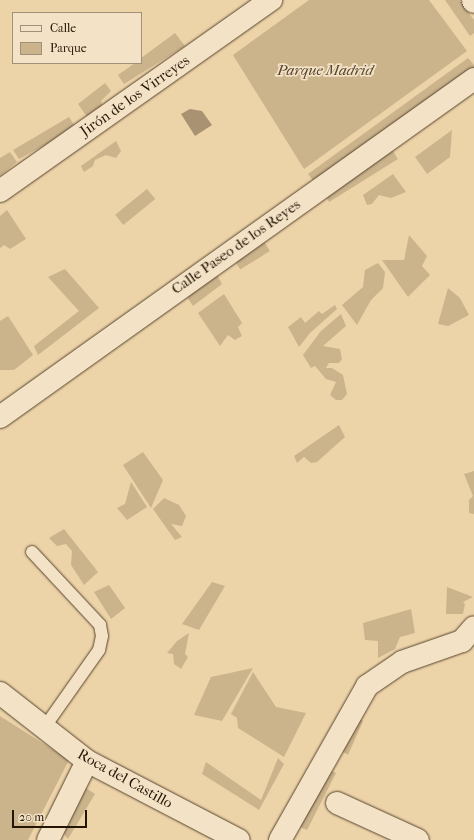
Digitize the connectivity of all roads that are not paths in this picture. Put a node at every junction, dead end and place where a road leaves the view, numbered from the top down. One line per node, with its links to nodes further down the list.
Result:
1 (271, 0): 3 (street, Jirón de los Virreyes)
2 (474, 79): 4 (street, Calle Paseo de los Reyes)
3 (0, 191)
4 (0, 417)
5 (32, 552): 8 (lane)
6 (470, 638): 13 (street)
7 (0, 693): 8 (street, Roca del Castillo)
8 (44, 728): 9 (street, Roca del Castillo)
9 (87, 761): 11 (street); 12 (street, Roca del Castillo)
10 (337, 803): 14 (street)
11 (48, 840)
12 (239, 840)
13 (280, 840)
14 (418, 840)

